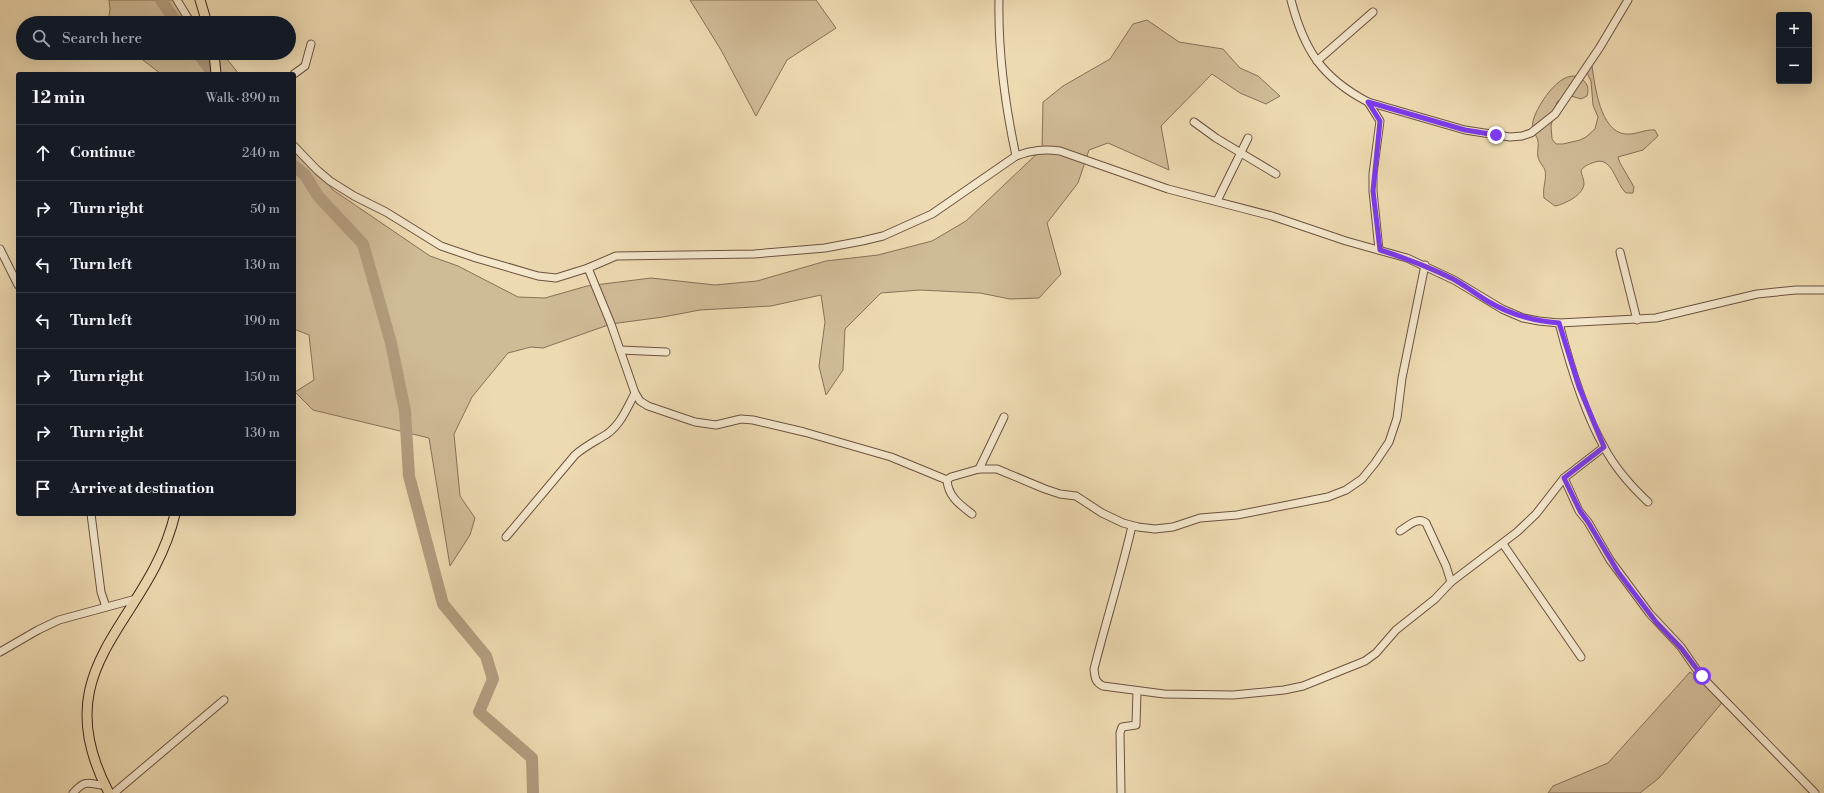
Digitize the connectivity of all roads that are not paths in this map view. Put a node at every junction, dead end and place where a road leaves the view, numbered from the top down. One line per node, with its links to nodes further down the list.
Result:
1 (177, 0): 7 (street)
2 (200, 0): 8 (main road)
3 (999, 0): 19 (street)
4 (1291, 0): 11 (street)
5 (1628, 0): 14 (street)
6 (1373, 12): 11 (street)
7 (186, 16)
8 (205, 16)
9 (311, 44): 13 (street)
10 (215, 60): 12 (main road)
11 (1317, 61): 14 (street)
12 (216, 72)
13 (296, 73)
14 (1368, 102): 23 (street)
15 (1194, 122): 18 (street)
16 (1248, 138): 18 (street)
17 (296, 148): 26 (street)
18 (1240, 153): 20 (street); 21 (street)
19 (1016, 156): 21 (street); 26 (street)
20 (1276, 174)
21 (1217, 201): 23 (street)
22 (0, 249): 27 (street)
23 (1380, 250): 25 (street)
24 (1620, 252): 29 (street)
25 (1425, 265): 30 (street); 43 (street)
26 (588, 268): 31 (street)
27 (16, 281)
28 (1824, 290): 29 (street)
29 (1637, 320): 30 (street)
30 (1559, 323): 35 (street)
31 (620, 350): 32 (street); 33 (street)
32 (666, 352)
33 (635, 393): 38 (street); 45 (street)
34 (1004, 417): 36 (street)
35 (1604, 447): 37 (street); 39 (street)
36 (979, 469): 38 (street); 43 (street)
37 (1564, 478): 46 (street); 59 (street)
38 (947, 480): 40 (street)
39 (1648, 502)
40 (972, 514)
41 (91, 516): 49 (street)
42 (174, 516): 48 (main road)
43 (1132, 526): 52 (street)
44 (1400, 530): 47 (street)
45 (506, 537)
46 (1503, 544): 47 (street); 51 (street)
47 (1451, 582): 52 (street)
48 (136, 599): 49 (street); 54 (main road)
49 (106, 607): 50 (street)
50 (0, 652)
51 (1581, 658)
52 (1136, 691): 58 (street)
53 (224, 700): 57 (street)
54 (104, 783): 55 (street); 56 (main road)
55 (73, 793)
56 (110, 793)
57 (114, 793)
58 (1121, 793)
59 (1815, 793)

